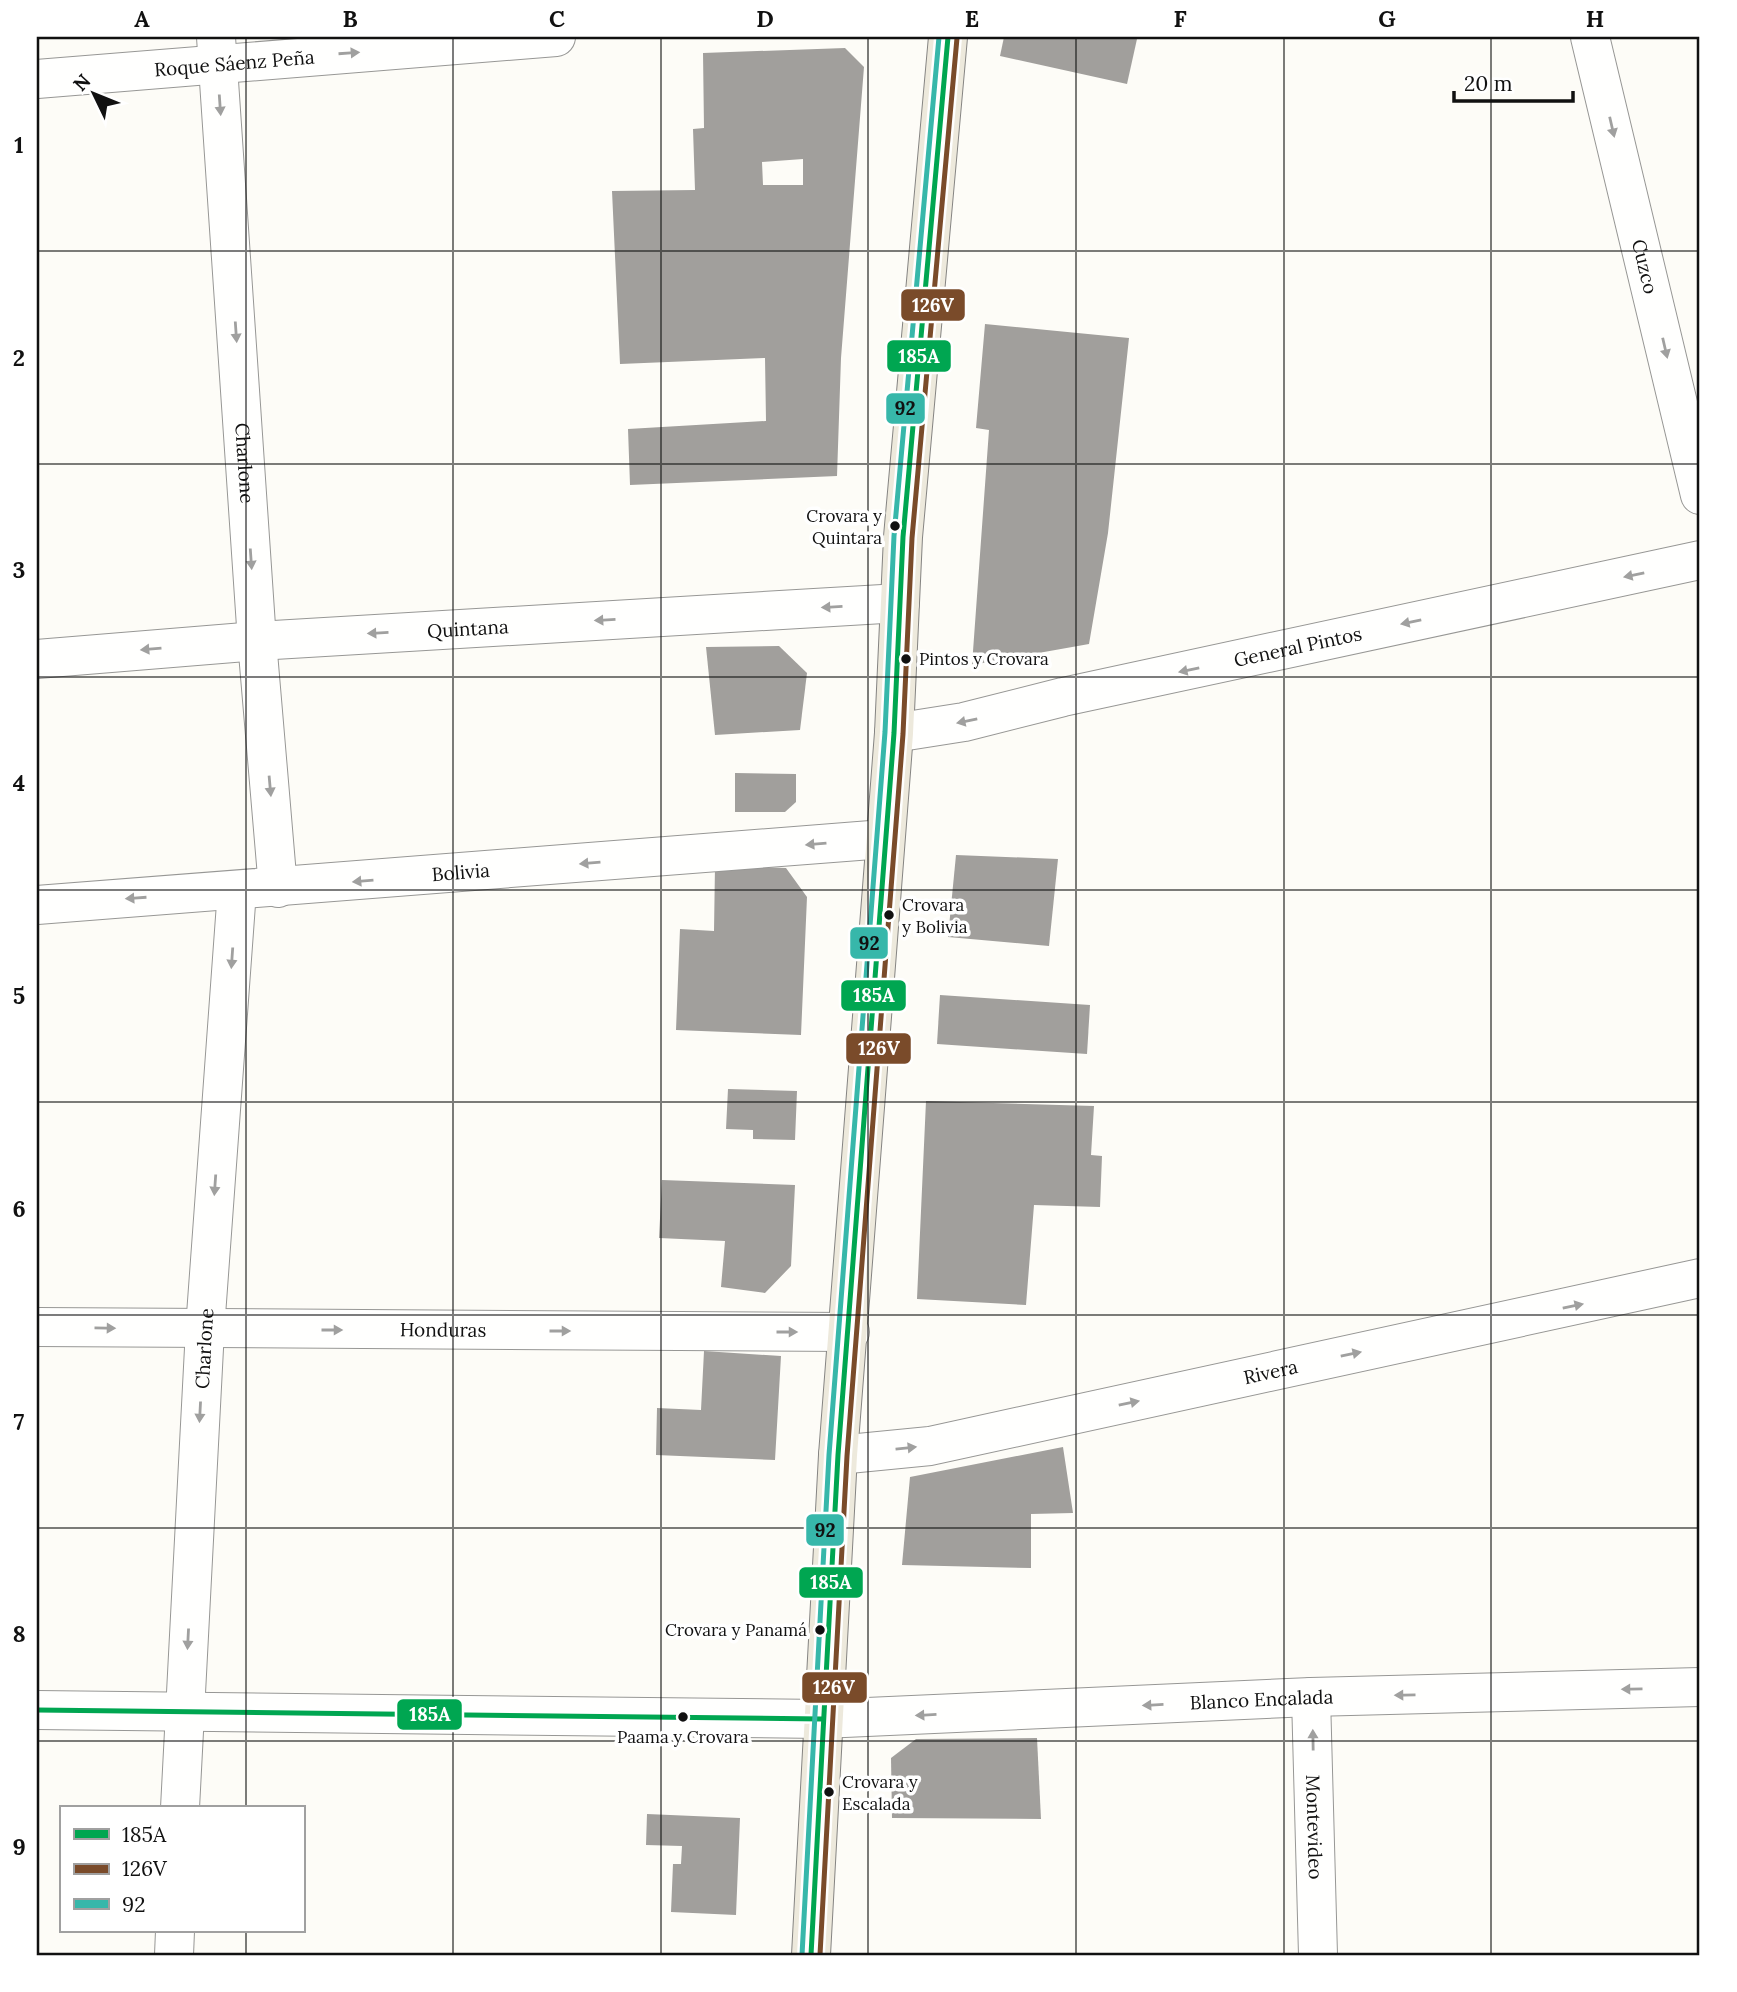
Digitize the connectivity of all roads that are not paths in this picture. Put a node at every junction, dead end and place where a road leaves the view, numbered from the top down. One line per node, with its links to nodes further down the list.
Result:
1 (556, 37): 4 (street, Roque Sáenz Peña, one-way to 1)
2 (948, 37): 8 (main road)
3 (1590, 37): 6 (street, Cuzco, one-way to 6)
4 (217, 50): 5 (street, Roque Sáenz Peña); 9 (street, Charlone, one-way to 9)
5 (37, 79)
6 (1700, 495)
7 (1700, 560): 11 (street, General Pintos, one-way to 11)
8 (900, 603): 9 (street, Quintana, one-way to 9); 11 (main road)
9 (257, 641): 10 (street, Quintana, one-way to 10); 13 (street, Charlone, one-way to 13)
10 (37, 659)
11 (894, 733): 12 (main road)
12 (884, 839): 13 (street, Bolivia, one-way to 13); 19 (main road)
13 (278, 888): 14 (street, Bolivia)
14 (237, 890): 15 (street, Bolivia, one-way to 15); 18 (street, Charlone, one-way to 18)
15 (37, 905)
16 (1700, 1278): 20 (street, Rivera, one-way to 16)
17 (37, 1327): 18 (street, Honduras, one-way to 18)
18 (205, 1329): 19 (street, Honduras, one-way to 19); 24 (street, Charlone, one-way to 24)
19 (850, 1332): 20 (main road)
20 (838, 1455): 25 (main road)
21 (1700, 1687): 22 (street, Blanco Encalada, one-way to 22)
22 (1311, 1697): 25 (street, Blanco Encalada, one-way to 25); 30 (street, Montevideo, one-way to 22)
23 (37, 1710): 24 (street, Blanco Encalada)
24 (184, 1711): 25 (street, Blanco Encalada); 26 (street, Charlone)
25 (822, 1720): 29 (main road)
26 (180, 1806)
27 (175, 1932): 28 (street)
28 (174, 1955)
29 (811, 1955)
30 (1318, 1955)

